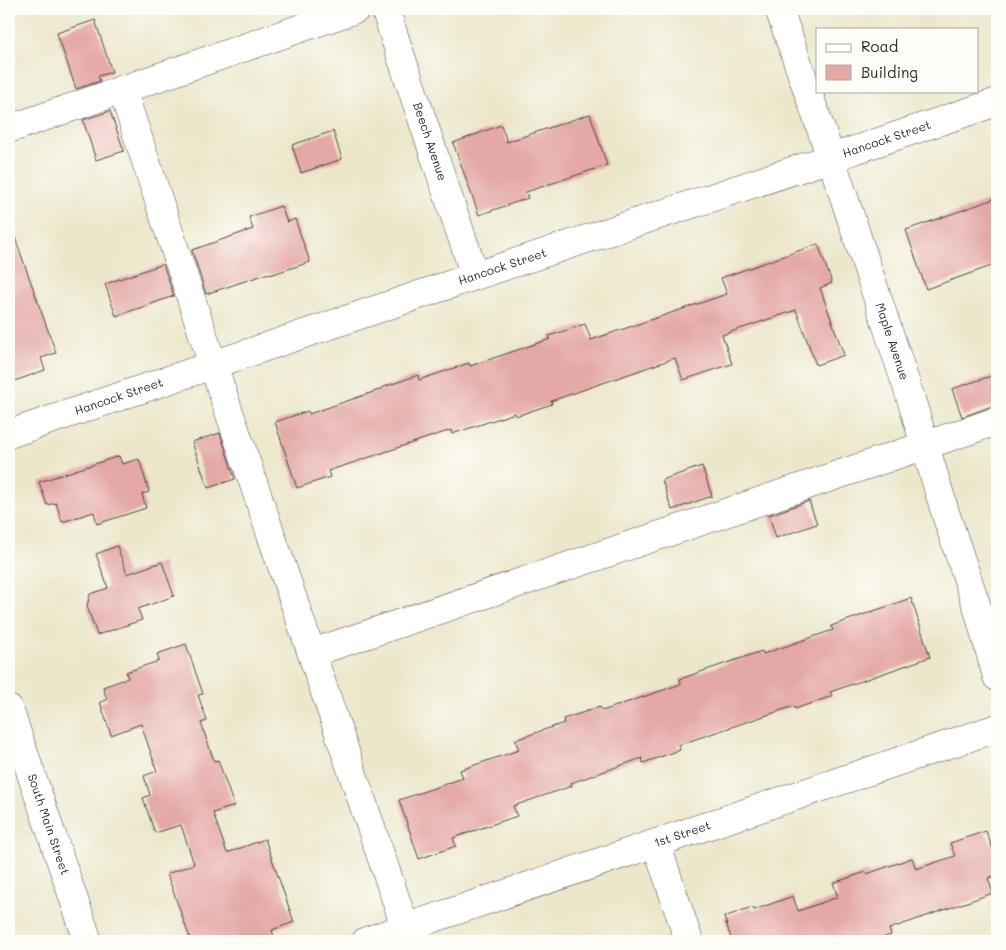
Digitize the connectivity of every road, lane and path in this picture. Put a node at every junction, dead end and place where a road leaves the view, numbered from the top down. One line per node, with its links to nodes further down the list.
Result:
1 (356, 9): 4 (street)
2 (384, 9): 8 (street, Beech Avenue)
3 (779, 9): 7 (street, Maple Avenue)
4 (122, 89): 6 (street); 9 (street)
5 (997, 102): 7 (street, Hancock Street)
6 (9, 129)
7 (831, 158): 8 (street, Hancock Street); 12 (street, Maple Avenue)
8 (475, 276): 9 (street, Hancock Street)
9 (213, 365): 11 (street, Hancock Street); 13 (street)
10 (997, 421): 12 (street)
11 (9, 434)
12 (925, 445): 13 (street); 14 (street, Maple Avenue)
13 (312, 653): 18 (street)
14 (997, 677)
15 (11, 722): 19 (street, South Main Street)
16 (997, 728): 17 (street, 1st Street)
17 (656, 843): 18 (street, 1st Street); 21 (street)
18 (408, 935): 20 (street, 1st Street)
19 (88, 941)
20 (366, 941)
21 (689, 941)

